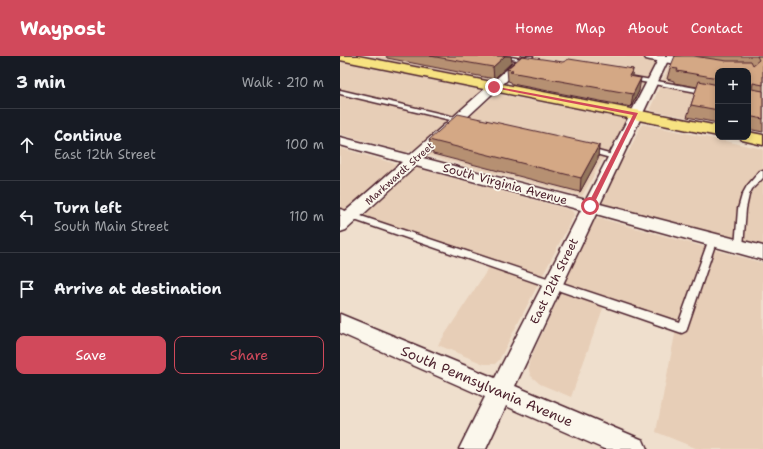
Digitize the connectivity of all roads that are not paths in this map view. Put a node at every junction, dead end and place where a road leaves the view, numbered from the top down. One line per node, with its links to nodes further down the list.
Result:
1 (340, 56): 10 (main road)
2 (497, 56): 5 (lane)
3 (650, 56): 4 (street)
4 (665, 57): 7 (street); 9 (street, East 12th Street)
5 (526, 58): 6 (lane); 10 (street, Markwardt Street)
6 (538, 63)
7 (727, 68)
8 (622, 77): 9 (lane)
9 (652, 82): 12 (lane); 13 (street, East 12th Street)
10 (494, 87): 13 (main road); 14 (street, Markwardt Street)
11 (340, 92): 14 (lane)
12 (715, 93)
13 (636, 114): 16 (main road); 21 (street, East 12th Street)
14 (458, 120): 15 (lane); 22 (street, Markwardt Street)
15 (473, 124)
16 (715, 130)
17 (751, 138): 18 (main road)
18 (763, 140)
19 (340, 141): 22 (street, South Virginia Avenue)
20 (577, 148): 21 (lane)
21 (614, 157): 24 (street, East 12th Street)
22 (413, 160): 24 (street, South Virginia Avenue); 25 (street, Markwardt Street)
23 (763, 173): 28 (lane)
24 (590, 206): 27 (street, South Virginia Avenue); 30 (street, East 12th Street)
25 (346, 214): 26 (street, Markwardt Street); 30 (lane)
26 (340, 226)
27 (712, 240): 28 (street, South Virginia Avenue); 30 (lane)
28 (739, 246): 29 (street, South Virginia Avenue)
29 (763, 253)
30 (553, 284): 32 (street, East 12th Street)
31 (340, 323): 32 (street, South Pennsylvania Avenue)
32 (500, 391): 33 (street, East 12th Street); 34 (street, South Pennsylvania Avenue)
33 (472, 449)
34 (634, 449)

